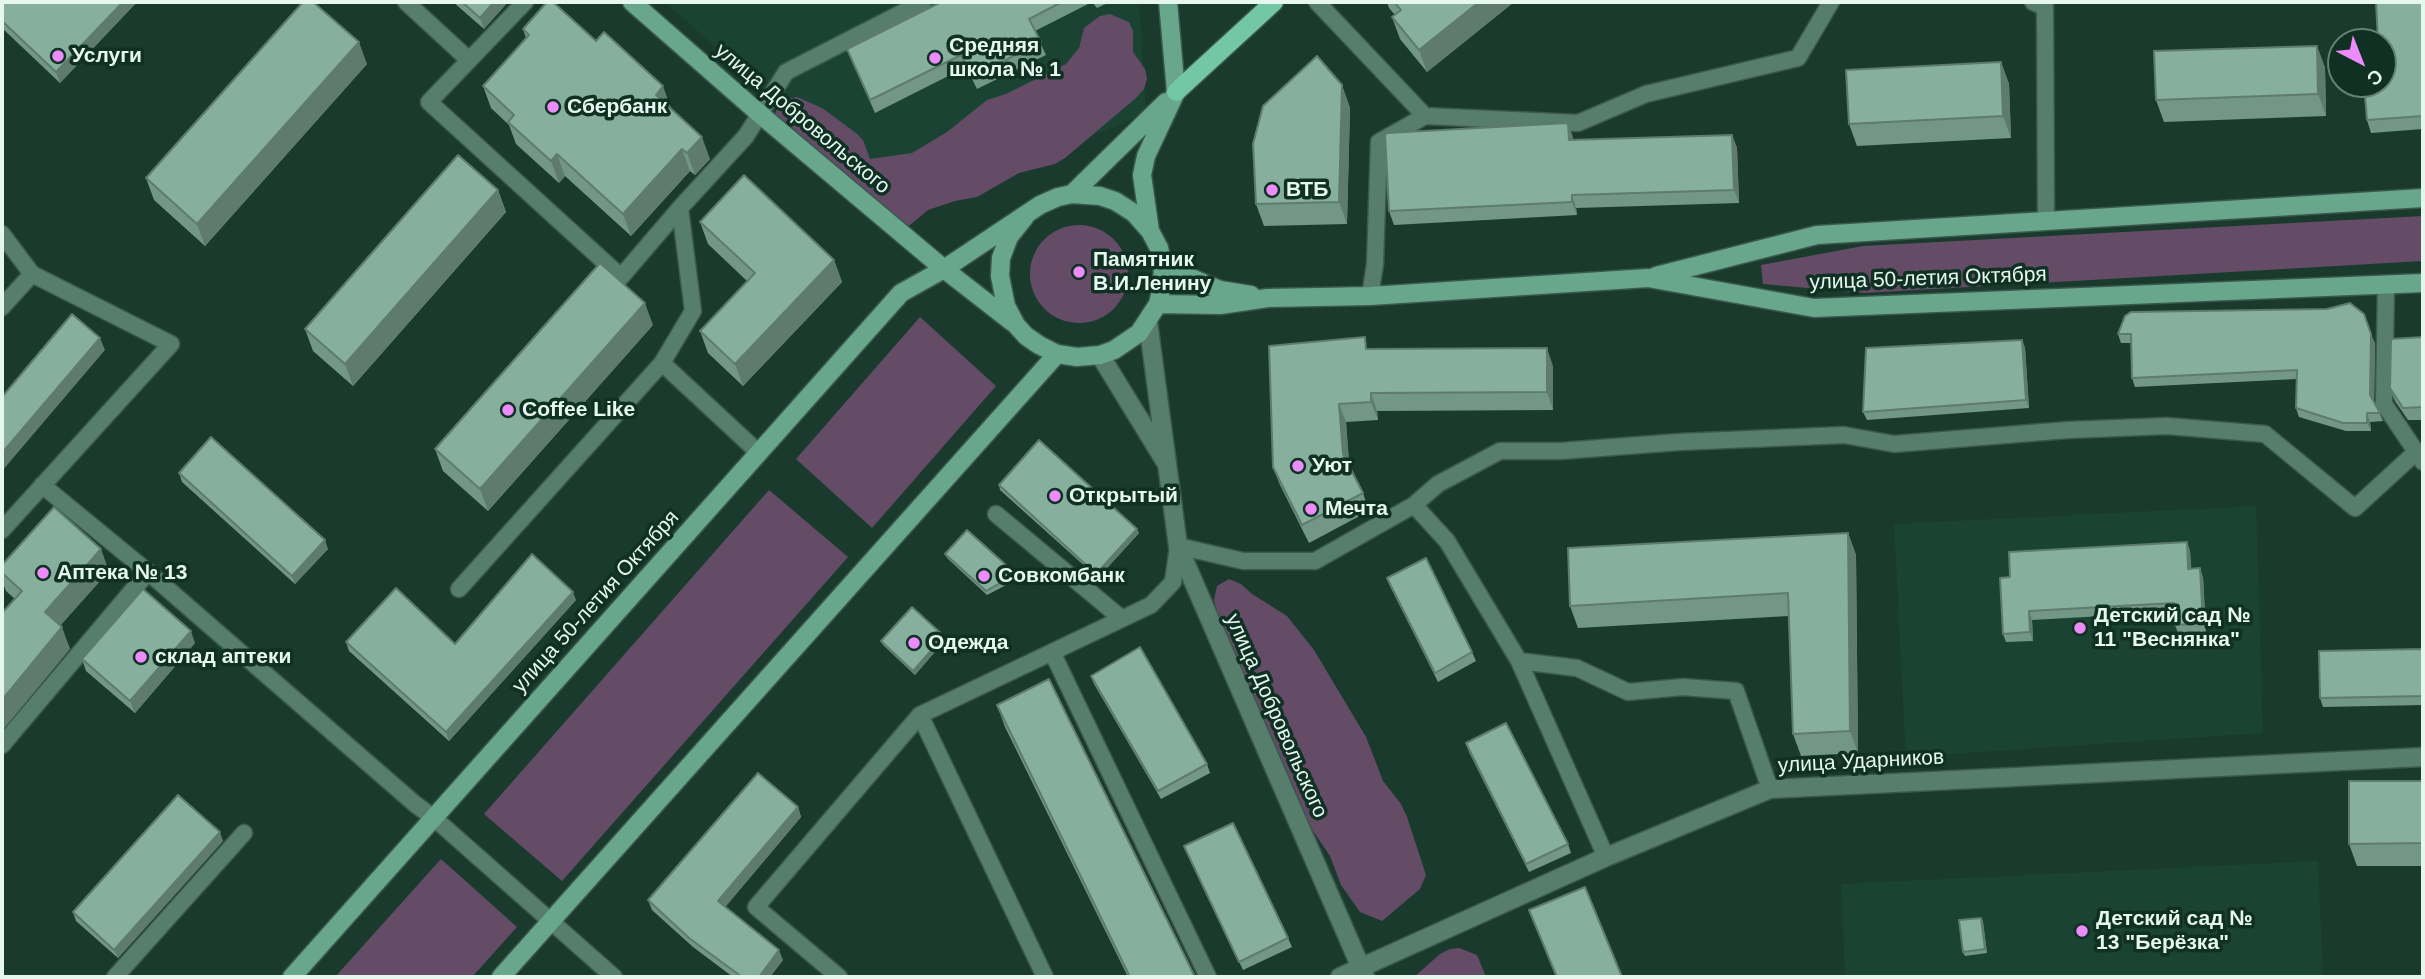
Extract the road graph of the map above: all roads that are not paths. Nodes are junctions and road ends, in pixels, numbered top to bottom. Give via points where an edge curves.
1 (406, 2) edge
2 (525, 2) edge
3 (632, 2) edge
4 (923, 2) edge
5 (1167, 2) edge
6 (1274, 2) edge
7 (1317, 2) edge
8 (1830, 2) edge
9 (2033, 2) edge
10 (469, 60) junction
11 (1176, 92) junction
12 (761, 115) junction
13 (1425, 116) junction
14 (1072, 194) junction
15 (2423, 198) edge
16 (680, 208) junction
17 (1025, 217) junction
18 (2046, 221) junction
19 (1150, 231) junction
20 (2, 234) edge
21 (1163, 266) junction
22 (944, 269) junction
23 (32, 274) junction
24 (1648, 278) junction
25 (2423, 283) edge
26 (2386, 285) junction
27 (1370, 296) junction
28 (1268, 298) junction
29 (1158, 304) junction
30 (2, 307) edge
31 (1148, 322) junction
32 (1016, 325) junction
33 (1057, 354) junction
34 (1100, 355) junction
35 (662, 363) junction
36 (760, 453) junction
37 (2419, 457) edge
38 (1168, 467) junction
39 (42, 485) junction
40 (1414, 505) junction
41 (996, 514) dead end
42 (2, 530) edge
43 (1178, 546) junction
44 (148, 572) junction
45 (459, 589) dead end
46 (1121, 618) junction
47 (1052, 652) junction
48 (1519, 661) junction
49 (920, 715) junction
50 (2, 745) edge
51 (2423, 757) edge
52 (1770, 789) junction
53 (434, 818) junction
54 (244, 833) dead end
55 (1606, 857) junction
56 (552, 920) junction
57 (1363, 972) edge
58 (115, 977) edge
59 (292, 977) edge
60 (501, 977) edge
61 (614, 977) edge
62 (839, 977) edge
63 (1045, 977) edge
64 (1208, 977) edge
65 (1340, 977) edge

1 - 10 lane
2 - 10 lane
3 - 12 main road, улица Добровольского
4 - 12 lane via 786,72
5 - 11 main road
6 - 11 main road
7 - 13 lane
8 - 13 lane via 1798,58 1646,94 1578,123
9 - 18 lane via 2045,7
10 - 16 lane via 429,102 621,277
11 - 14 main road
11 - 19 main road via 1144,165
12 - 16 lane
12 - 22 main road, улица Добровольского
13 - 27 lane via 1379,142
14 - 17 main road via 1040,205
14 - 19 main road via 1115,201
15 - 18 main road
16 - 35 lane via 693,310
17 - 22 main road, улица 50-летия Октября
17 - 32 main road via 1009,237 1000,276 1006,306
18 - 24 main road via 1817,234
19 - 21 main road
20 - 23 lane
21 - 28 main road via 1220,290
21 - 29 main road
22 - 32 main road, улица Добровольского
22 - 36 main road, улица 50-летия Октября via 901,293
23 - 30 lane
23 - 39 lane via 171,344
24 - 26 main road, улица 50-летия Октября via 1814,308
24 - 27 main road, улица 50-летия Октября
25 - 26 main road, улица 50-летия Октября
26 - 37 lane via 2384,404
27 - 28 main road, улица 50-летия Октября
28 - 29 main road via 1220,305
29 - 31 main road
31 - 34 main road via 1129,342
31 - 38 street, улица Добровольского
32 - 33 main road
33 - 34 main road
33 - 56 main road
34 - 38 street
35 - 36 lane
35 - 45 lane
36 - 53 main road, улица 50-летия Октября
37 - 40 lane via 2355,508 2265,434 2167,426 1894,444 1844,435 1679,442 1561,452 1500,451 1438,484
38 - 43 street, улица Добровольского
39 - 42 lane
39 - 44 lane
40 - 43 lane via 1315,561 1243,561
40 - 48 lane via 1447,541
41 - 46 lane
43 - 46 lane via 1173,582 1151,605
43 - 57 street, улица Добровольского
44 - 50 lane
44 - 53 lane
46 - 47 lane
47 - 49 lane
47 - 64 lane
48 - 52 lane via 1577,668 1628,692 1683,687 1736,691
48 - 55 lane
49 - 62 lane via 755,907
49 - 63 lane
51 - 52 street, улица Ударников
52 - 55 street, улица Ударников
53 - 56 lane
53 - 59 main road, улица 50-летия Октября
54 - 58 lane
55 - 57 street, улица Ударников
56 - 60 main road
56 - 61 lane
57 - 65 street, улица Ударников

